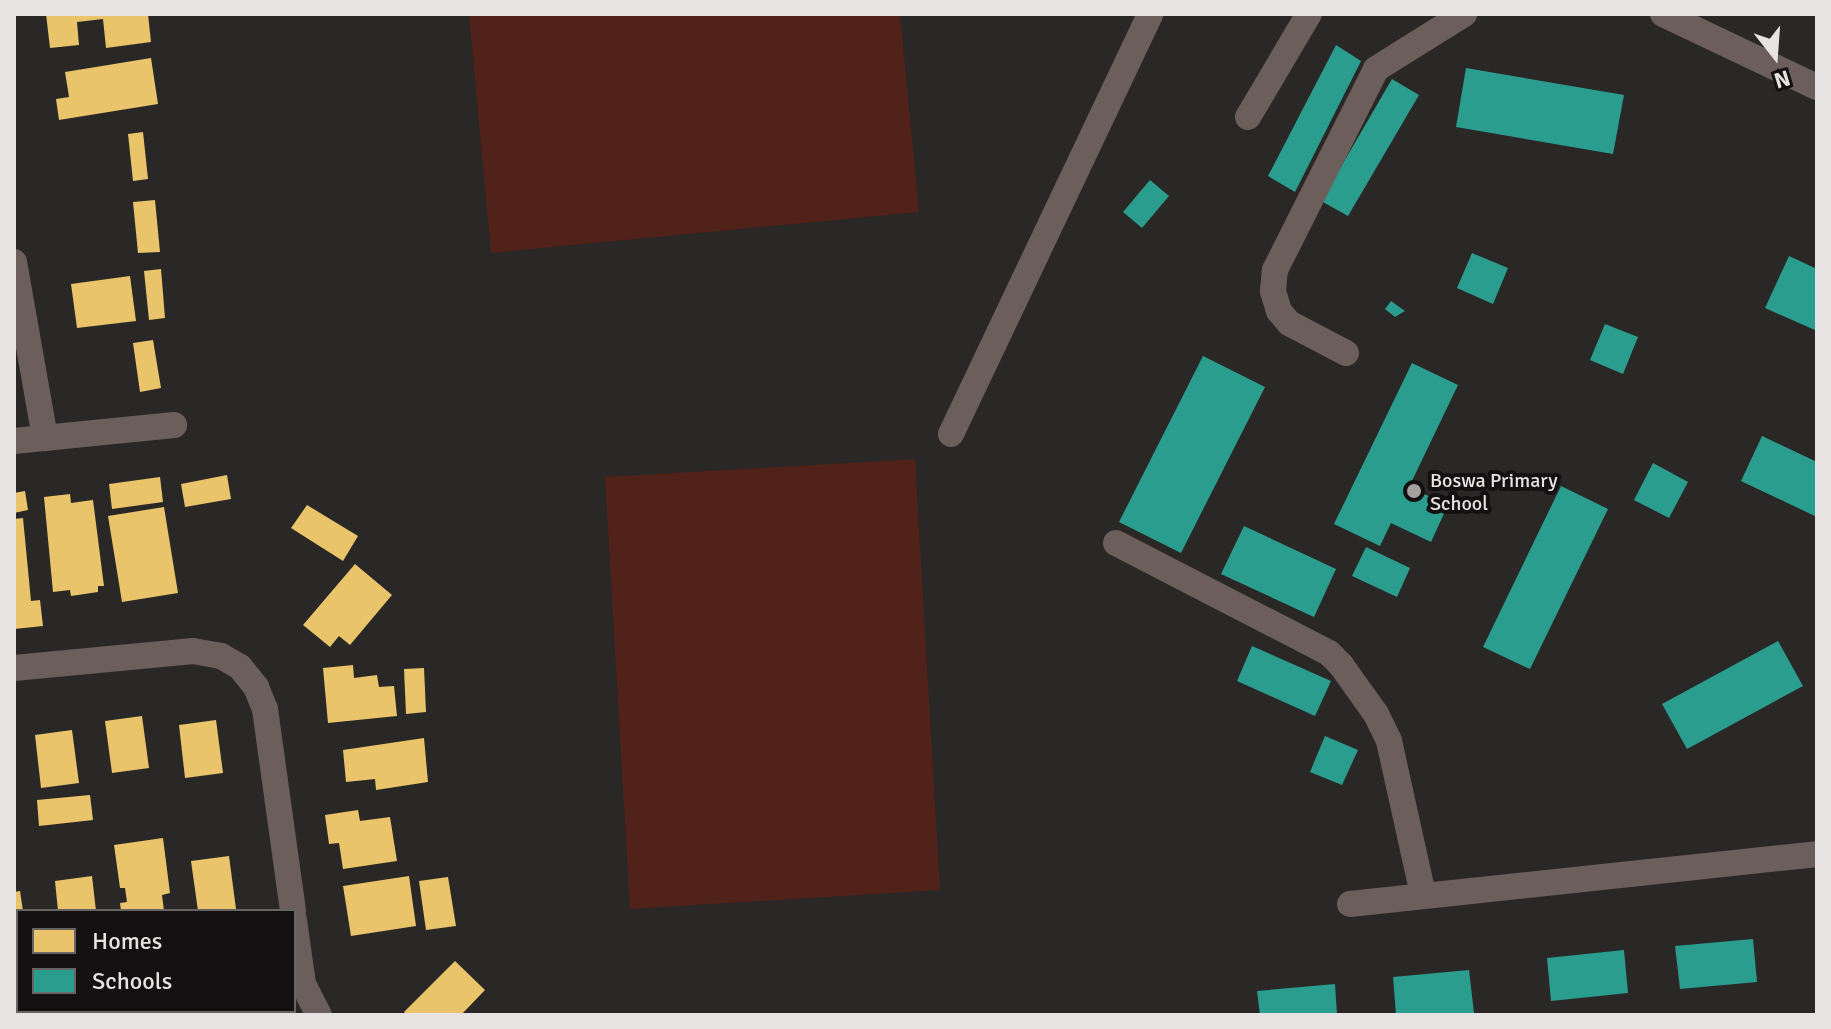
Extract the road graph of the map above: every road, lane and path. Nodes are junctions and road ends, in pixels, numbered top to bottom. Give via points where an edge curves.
1 (1150, 14) edge
2 (1309, 14) edge
3 (1464, 14) edge
4 (1663, 14) edge
5 (1817, 87) edge
6 (1248, 117) dead end
7 (14, 262) edge
8 (1346, 353) dead end
9 (174, 425) dead end
10 (951, 434) dead end
11 (45, 438) junction
12 (14, 441) edge
13 (1116, 543) dead end
14 (14, 668) edge
15 (1817, 854) edge
16 (1423, 894) junction
17 (1350, 904) dead end
18 (293, 909) edge
19 (296, 952) edge
20 (298, 985) edge
21 (319, 1015) edge

1 - 10 street
2 - 6 street
3 - 8 street via 1376,69 1275,270 1273,291 1289,323
4 - 5 street
7 - 11 street
9 - 11 street
11 - 12 street
13 - 16 street via 1329,653 1341,665 1389,741
14 - 18 street via 193,651 221,656 240,667 265,709
15 - 16 street
16 - 17 street
19 - 20 street
20 - 21 street

